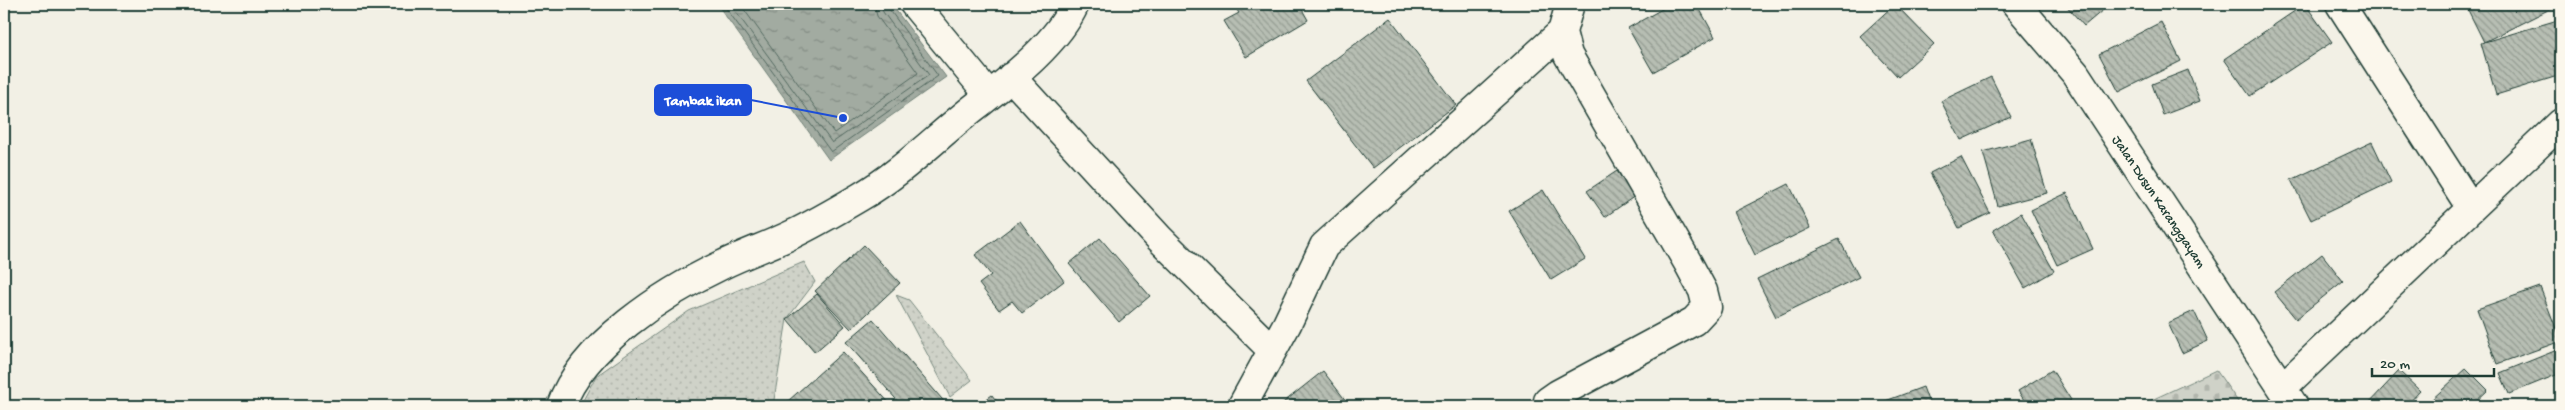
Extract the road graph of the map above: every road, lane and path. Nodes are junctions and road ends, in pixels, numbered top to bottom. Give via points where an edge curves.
1 (914, 4) edge
2 (1075, 4) edge
3 (1570, 4) edge
4 (2016, 4) edge
5 (2340, 4) edge
6 (1562, 32) junction
7 (1011, 77) junction
8 (989, 96) junction
9 (2561, 123) edge
10 (2471, 208) junction
11 (1272, 350) junction
12 (2288, 396) edge
13 (561, 406) edge
14 (1242, 406) edge
15 (1547, 406) edge

1 - 8 street
2 - 7 street via 1051,38
3 - 6 street
4 - 12 street, Jalan Dusun Karanggayam via 2075,73
5 - 10 street
6 - 11 street via 1324,246
6 - 15 street via 1568,55 1688,263 1703,291 1707,307 1694,321 1558,394 1548,401
7 - 8 street
7 - 11 street via 1159,238
8 - 13 street via 886,181 792,234 676,290 626,325 580,369
9 - 10 street
10 - 12 street
11 - 14 street

